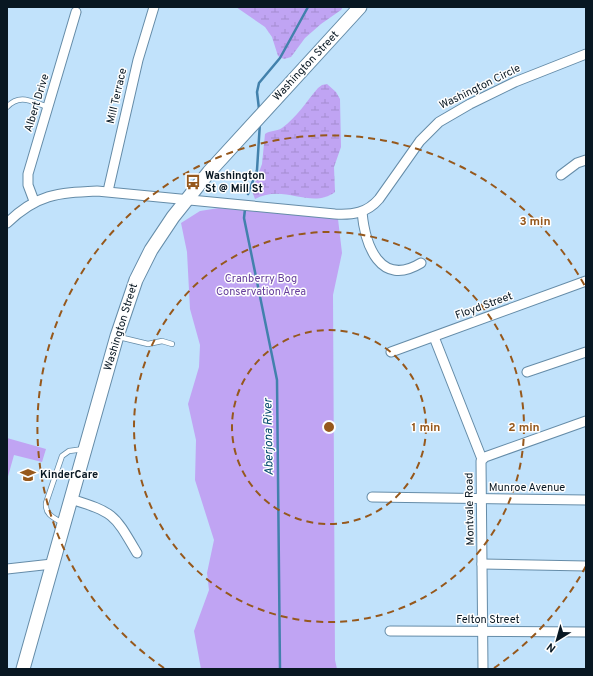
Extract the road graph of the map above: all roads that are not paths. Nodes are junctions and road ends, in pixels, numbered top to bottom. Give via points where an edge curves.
1 (154, 7) edge
2 (360, 7) edge
3 (76, 12) dead end
4 (586, 54) edge
5 (48, 107) junction
6 (7, 108) edge
7 (586, 160) edge
8 (561, 174) dead end
9 (108, 191) junction
10 (186, 200) junction
11 (34, 201) junction
12 (362, 212) junction
13 (7, 223) edge
14 (421, 263) dead end
15 (586, 281) edge
16 (117, 336) junction
17 (434, 337) junction
18 (172, 344) dead end
19 (391, 352) dead end
20 (586, 352) edge
21 (527, 372) dead end
22 (586, 421) edge
23 (85, 449) junction
24 (482, 459) junction
25 (372, 497) dead end
26 (71, 499) junction
27 (482, 500) junction
28 (586, 500) edge
29 (64, 524) junction
30 (137, 553) dead end
31 (52, 564) junction
32 (482, 564) junction
33 (586, 566) edge
34 (7, 569) edge
35 (390, 631) dead end
36 (586, 632) edge
37 (483, 633) junction
38 (23, 669) edge
39 (483, 669) edge

1 - 9 street, Mill Terrace via 138,60
2 - 10 main road, Washington Street
3 - 5 street, Albert Drive
4 - 12 street, Washington Circle via 509,85 439,122 420,141 379,199
5 - 6 lane via 19,99
5 - 11 street, Albert Drive via 28,174 28,185
7 - 8 street
9 - 10 street
9 - 11 street via 64,193
10 - 12 street via 339,214
10 - 16 main road, Washington Street via 160,236 141,269 128,299
11 - 13 street
12 - 14 street via 368,245 382,263 403,270
15 - 17 street, Floyd Street
16 - 18 lane via 148,344 162,341
16 - 23 main road, Washington Street
17 - 19 street, Floyd Street
17 - 24 street
20 - 21 street
22 - 24 street, Montvale Road
23 - 26 main road, Washington Street
23 - 29 lane via 69,451 62,456 46,503 49,515
24 - 27 street, Montvale Road
25 - 27 street, Munroe Avenue
26 - 29 main road, Washington Street
26 - 30 street via 103,509 113,516
27 - 28 street, Munroe Avenue
27 - 32 street, Montvale Road
29 - 31 main road, Washington Street
31 - 34 street
31 - 38 main road, Washington Street
32 - 33 street
32 - 37 street, Montvale Road
35 - 37 street, Felton Street
36 - 37 street, Felton Street
37 - 39 street, Montvale Road

